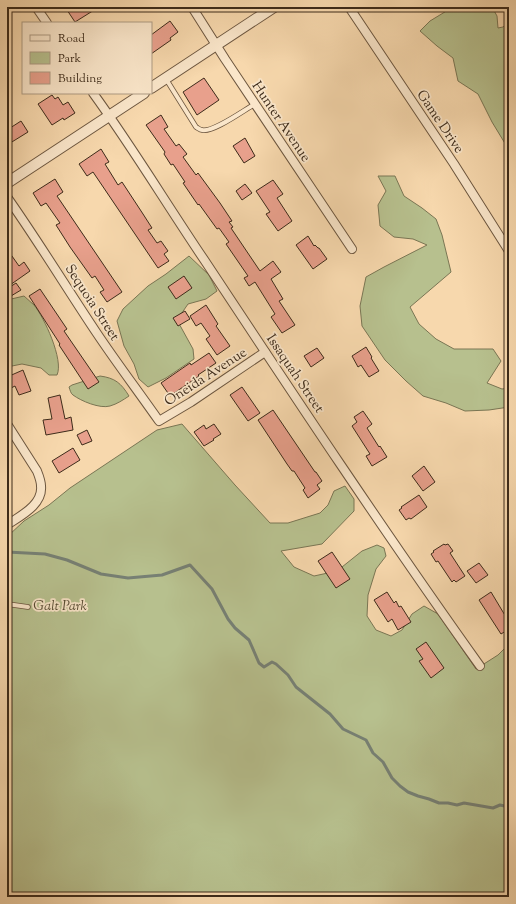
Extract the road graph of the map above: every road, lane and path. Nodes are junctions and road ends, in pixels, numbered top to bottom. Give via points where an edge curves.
1 (36, 7) edge
2 (192, 7) edge
3 (274, 7) edge
4 (349, 7) edge
5 (46, 22) edge
6 (216, 45) junction
7 (165, 79) junction
8 (152, 87) edge
9 (95, 94) edge
10 (142, 94) edge
11 (255, 104) junction
12 (109, 116) junction
13 (7, 183) edge
14 (7, 197) edge
15 (352, 249) dead end
16 (509, 251) edge
17 (265, 352) junction
18 (159, 421) joint
19 (7, 424) edge
20 (7, 525) edge
21 (7, 604) edge
22 (28, 607) dead end
23 (480, 666) dead end

1 - 5 street
2 - 6 street, Hunter Avenue
3 - 6 street
4 - 16 street, Game Drive
6 - 7 street
6 - 11 street, Hunter Avenue
7 - 8 street
7 - 11 lane via 196,127 203,131 226,122
9 - 12 street, Issaquah Street
10 - 12 street
11 - 15 street, Hunter Avenue
12 - 13 street
12 - 17 street, Issaquah Street
14 - 18 street, Sequoia Street via 96,332
17 - 18 street, Oneida Avenue
17 - 23 street, Issaquah Street
19 - 20 street via 37,471 42,487 34,505
21 - 22 lane

